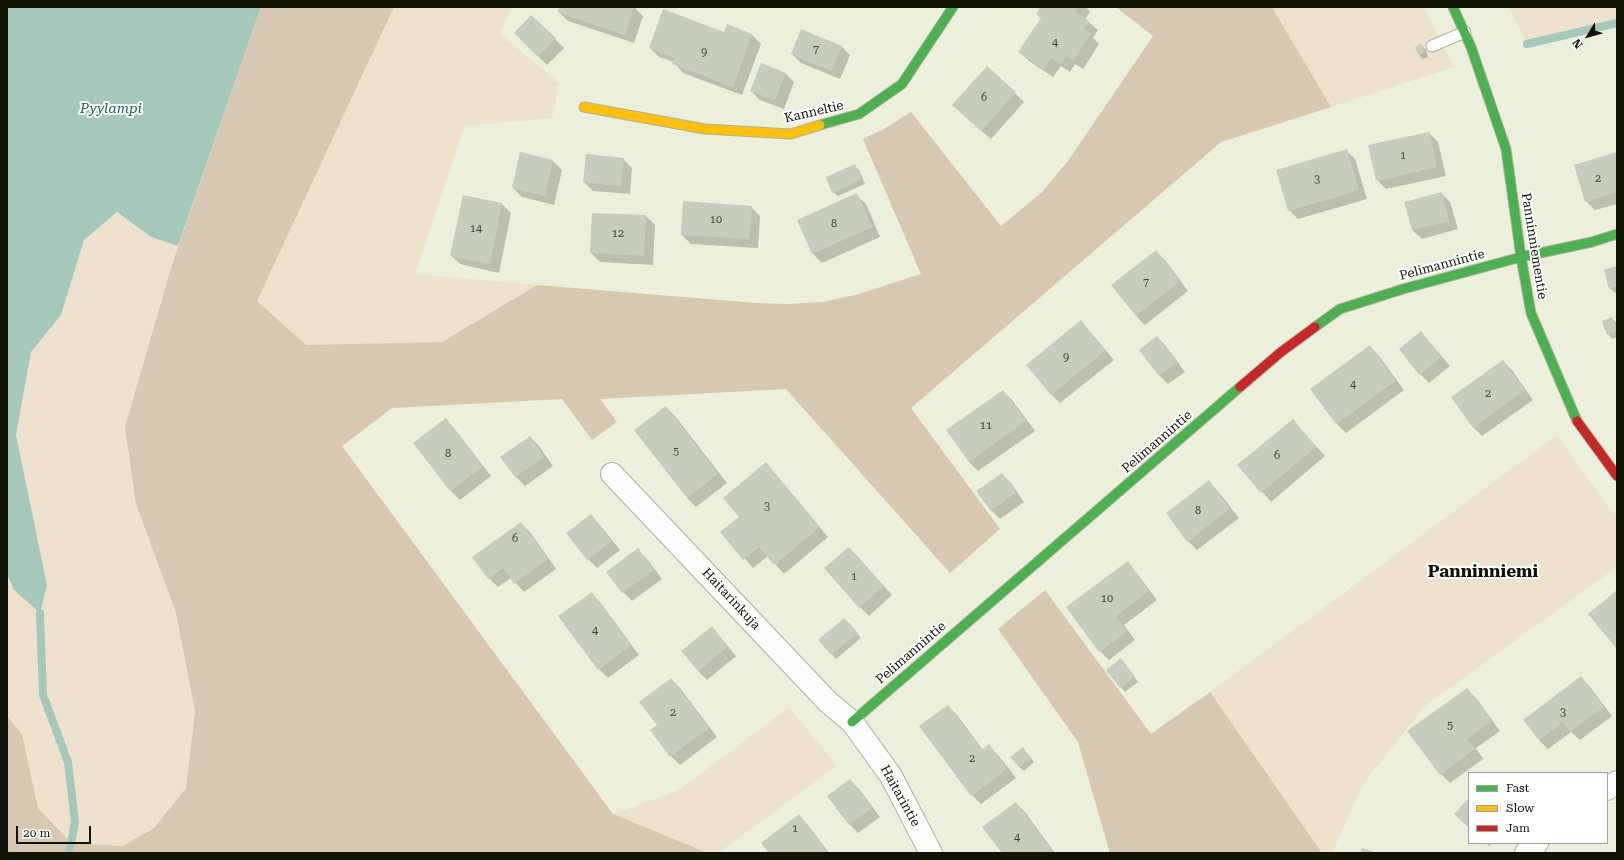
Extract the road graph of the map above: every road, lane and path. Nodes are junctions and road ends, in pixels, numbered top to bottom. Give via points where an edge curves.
1 (953, 7) edge
2 (1453, 7) edge
3 (1465, 32) junction
4 (1432, 46) dead end
5 (584, 107) dead end
6 (1617, 234) edge
7 (1521, 257) junction
8 (612, 474) dead end
9 (1617, 476) edge
10 (852, 722) junction
11 (1617, 782) edge
12 (1608, 788) edge
13 (1536, 844) edge
14 (931, 853) edge
15 (1526, 853) edge

1 - 5 street, Kanneltie via 902,84 859,114 791,134 705,129
2 - 3 street, Panninniementie
3 - 4 lane
3 - 7 street, Panninniementie via 1506,149
6 - 7 street, Pelimannintie
7 - 9 street, Panninniementie via 1531,313 1576,420
7 - 10 street, Pelimannintie via 1340,309 1281,352
8 - 10 street, Haitarinkuja via 828,702
10 - 14 street, Haitarintie via 892,776
11 - 12 street
13 - 15 street

